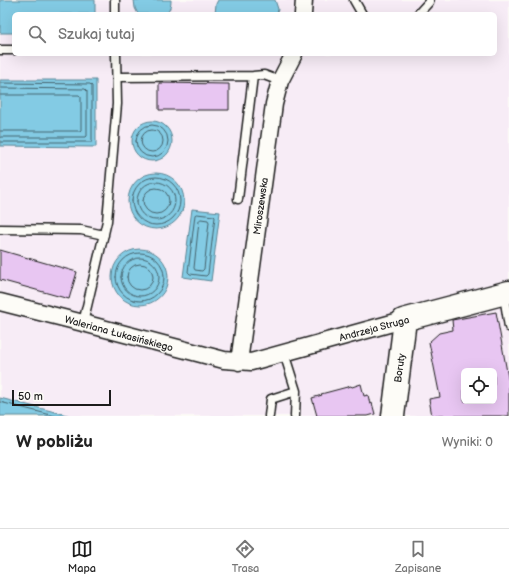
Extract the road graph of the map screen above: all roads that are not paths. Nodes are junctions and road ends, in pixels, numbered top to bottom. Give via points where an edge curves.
1 (115, 0) edge
2 (304, 0) edge
3 (354, 0) edge
4 (429, 0) edge
5 (115, 12) edge
6 (303, 12) edge
7 (361, 12) edge
8 (420, 12) edge
9 (0, 50) edge
10 (12, 50) edge
11 (116, 56) edge
12 (293, 56) edge
13 (253, 76) junction
14 (117, 77) junction
15 (280, 81) junction
16 (238, 199) dead end
17 (0, 229) edge
18 (104, 235) junction
19 (506, 293) edge
20 (0, 302) edge
21 (403, 320) junction
22 (83, 323) junction
23 (509, 327) edge
24 (284, 353) junction
25 (239, 362) junction
26 (296, 391) junction
27 (269, 416) edge
28 (295, 416) edge
29 (393, 416) edge

1 - 5 lane
2 - 6 street
3 - 7 lane
4 - 8 lane
9 - 10 lane
11 - 14 lane
12 - 15 street, Miroszewska
13 - 14 lane
13 - 15 lane via 264,75
13 - 16 lane
14 - 18 lane via 118,104
15 - 25 street, Miroszewska via 274,104
17 - 18 lane via 81,230
18 - 22 lane
19 - 21 street, Andrzeja Struga
19 - 23 lane
20 - 22 street, Waleriana Łukasińskiego
21 - 24 street, Andrzeja Struga
21 - 29 street, Boruty
22 - 25 street, Waleriana Łukasińskiego
24 - 25 street, Andrzeja Struga via 251,362
24 - 26 lane
26 - 27 lane via 270,400
26 - 28 lane

